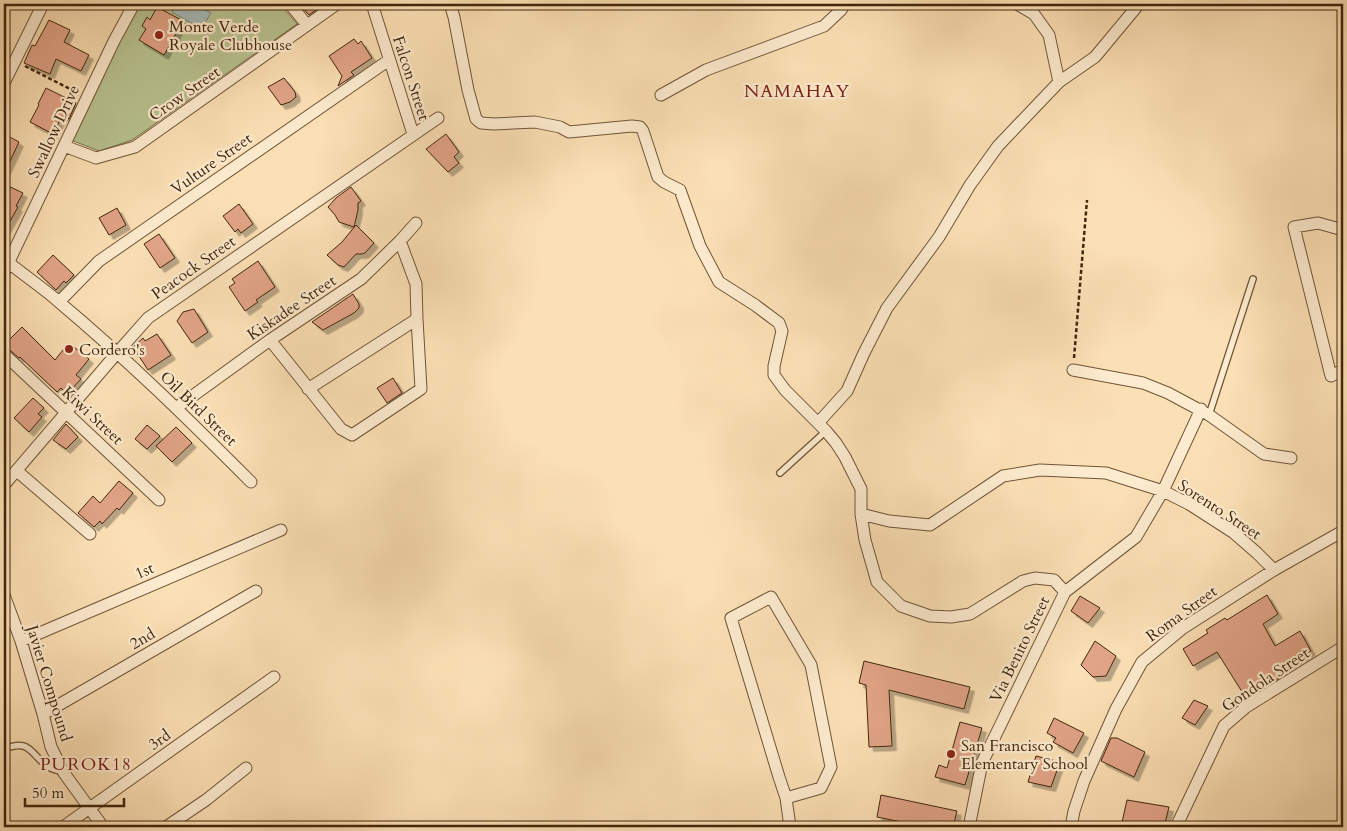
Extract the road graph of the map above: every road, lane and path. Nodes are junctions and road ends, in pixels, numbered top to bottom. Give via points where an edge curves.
1 (43, 4) edge
2 (134, 4) edge
3 (290, 4) edge
4 (337, 4) edge
5 (372, 4) edge
6 (450, 4) edge
7 (845, 4) edge
8 (1017, 4) edge
9 (1139, 4) edge
10 (307, 25) junction
11 (9, 58) edge
12 (389, 60) junction
13 (1059, 82) junction
14 (4, 83) edge
15 (661, 95) dead end
16 (86, 98) junction
17 (438, 118) dead end
18 (413, 134) junction
19 (64, 146) junction
20 (1087, 200) dead end
21 (416, 223) dead end
22 (1343, 230) edge
23 (400, 241) junction
24 (6, 267) edge
25 (1253, 279) dead end
26 (59, 302) junction
27 (417, 319) junction
28 (270, 340) junction
29 (117, 352) junction
30 (4, 354) edge
31 (1073, 370) joint
32 (1343, 370) edge
33 (308, 390) junction
34 (176, 408) junction
35 (66, 412) junction
36 (1205, 412) junction
37 (822, 427) junction
38 (1291, 458) dead end
39 (16, 471) junction
40 (780, 473) dead end
41 (251, 482) dead end
42 (4, 485) edge
43 (1163, 491) junction
44 (159, 500) dead end
45 (861, 514) junction
46 (281, 530) dead end
47 (1343, 531) edge
48 (90, 534) dead end
49 (1274, 570) junction
50 (256, 591) dead end
51 (1065, 592) junction
52 (4, 595) edge
53 (21, 641) junction
54 (1343, 647) edge
55 (274, 677) dead end
56 (43, 714) junction
57 (4, 749) edge
58 (246, 768) dead end
59 (64, 773) junction
60 (786, 798) junction
61 (90, 808) junction
62 (1343, 824) edge
63 (63, 827) edge
64 (103, 827) edge
65 (166, 827) edge
66 (790, 827) edge
67 (969, 827) edge
68 (1071, 827) edge
69 (1176, 827) edge
70 (1339, 827) edge

1 - 11 street
2 - 16 street, Swallow Drive
3 - 10 street
4 - 10 street, Crow Street
5 - 12 street, Falcon Street
6 - 37 street via 476,119 480,123 535,122 569,132 640,127 658,177 680,190 700,246 719,282 779,324 782,331 774,375
7 - 15 street via 824,26 706,70
8 - 13 street via 1034,14 1049,35
9 - 13 street via 1095,57
10 - 19 street, Crow Street via 135,147 96,158
11 - 14 street
11 - 16 path
12 - 18 street, Falcon Street
12 - 26 street, Vulture Street via 99,261
13 - 37 street via 998,146 970,185 939,237 887,308 847,391
16 - 19 street, Swallow Drive
17 - 18 street, Peacock Street
18 - 29 street, Peacock Street via 148,318
19 - 24 street, Swallow Drive
20 - 31 path
21 - 23 street, Kiskadee Street
22 - 32 street via 1318,224 1294,227 1330,376
23 - 27 street via 416,284
23 - 28 street, Kiskadee Street via 361,279
24 - 26 street, Oil Bird Street
25 - 36 lane
26 - 29 street, Oil Bird Street
27 - 33 street
27 - 33 street via 421,389 352,435 341,429
28 - 33 street
28 - 34 street, Kiskadee Street
29 - 34 street, Oil Bird Street
29 - 35 street, Peacock Street
30 - 35 street, Kiwi Street
31 - 36 street via 1143,383
34 - 41 street, Oil Bird Street
35 - 39 street, Peacock Street
35 - 44 street, Kiwi Street
36 - 38 street via 1264,454
36 - 43 street, Via Benito Street
37 - 40 lane
37 - 45 street via 845,457 861,488
39 - 42 street, Peacock Street
39 - 48 street
43 - 45 street, Sorento Street via 1106,473 1040,470 1003,476 930,526
43 - 49 street, Sorento Street via 1234,533
43 - 51 street, Via Benito Street via 1136,537
45 - 51 street via 877,582 901,606 930,616 950,618 970,614 1034,578 1054,580
46 - 53 street, 1st
47 - 49 street, Roma Street
49 - 68 street, Roma Street via 1183,628 1142,662 1116,709 1084,781
50 - 56 street, 2nd
51 - 67 street, Via Benito Street via 982,764
52 - 53 street, Javier Compound
53 - 56 street, Javier Compound
54 - 69 street, Gondola Street via 1246,707 1224,726
55 - 61 street, 3rd
56 - 59 street, Javier Compound via 51,747
57 - 59 lane via 15,745 28,747 49,767
58 - 65 street
59 - 61 street, Javier Compound
60 - 60 street via 731,618 771,597 811,665 831,767 821,788
60 - 66 street
61 - 63 street, 3rd
61 - 64 street, Javier Compound
62 - 70 lane

